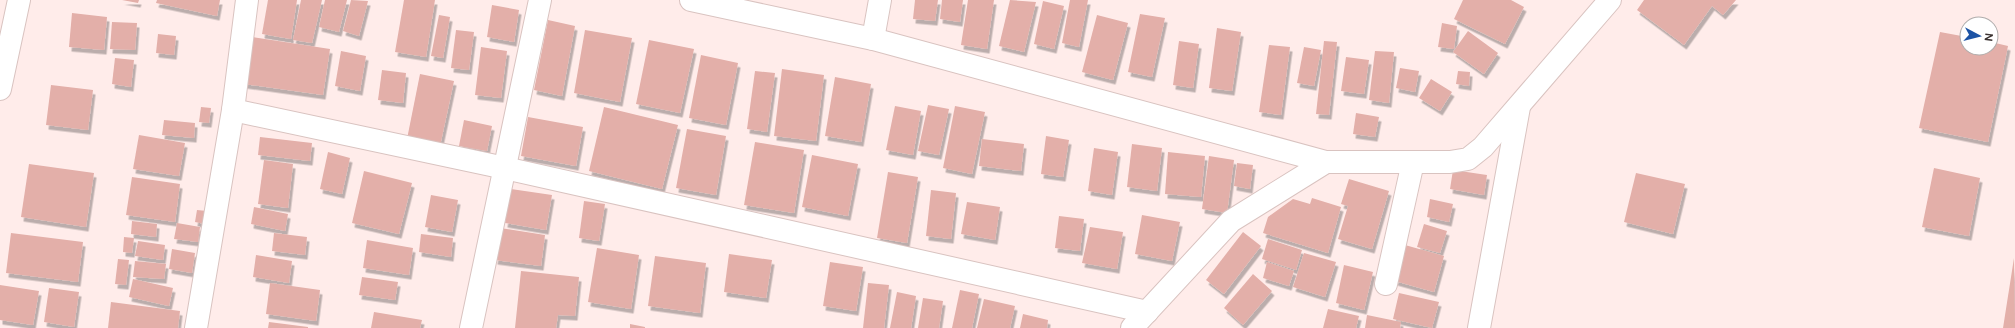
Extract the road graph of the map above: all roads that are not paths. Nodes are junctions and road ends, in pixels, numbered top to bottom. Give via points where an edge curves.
1 (19, 0) edge
2 (247, 0) edge
3 (540, 0) edge
4 (691, 0) edge
5 (880, 0) edge
6 (1610, 0) edge
7 (873, 40) junction
8 (0, 89) edge
9 (1520, 105) junction
10 (233, 110) junction
11 (1326, 162) junction
12 (1413, 162) junction
13 (505, 168) junction
14 (1386, 284) dead end
15 (1147, 312) junction
16 (196, 328) edge
17 (471, 328) edge
18 (1132, 328) edge
19 (1479, 328) edge

1 - 8 street
2 - 10 street
3 - 13 street
4 - 7 street
5 - 7 street
6 - 9 street
7 - 11 street
9 - 12 street via 1483,148 1468,159 1450,162
9 - 19 street
10 - 13 street
10 - 16 street
11 - 12 street
11 - 15 street via 1230,221
12 - 14 street
13 - 15 street
13 - 17 street
15 - 18 street

